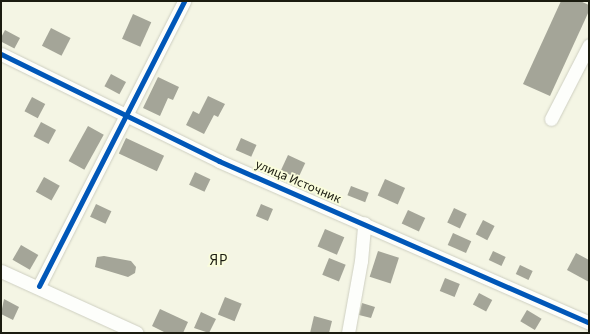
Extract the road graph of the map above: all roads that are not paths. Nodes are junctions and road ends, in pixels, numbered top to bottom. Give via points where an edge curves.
1 (184, 1) edge
2 (589, 45) edge
3 (1, 54) edge
4 (127, 118) junction
5 (551, 120) dead end
6 (364, 223) junction
7 (1, 270) edge
8 (39, 286) junction
9 (589, 324) edge
10 (137, 333) edge
11 (348, 333) edge

1 - 4 street
2 - 5 street
3 - 4 street, улица Источник
4 - 6 street, улица Источник
4 - 8 street
6 - 9 street, улица Источник
6 - 11 street via 361,261
7 - 8 street
8 - 10 street

